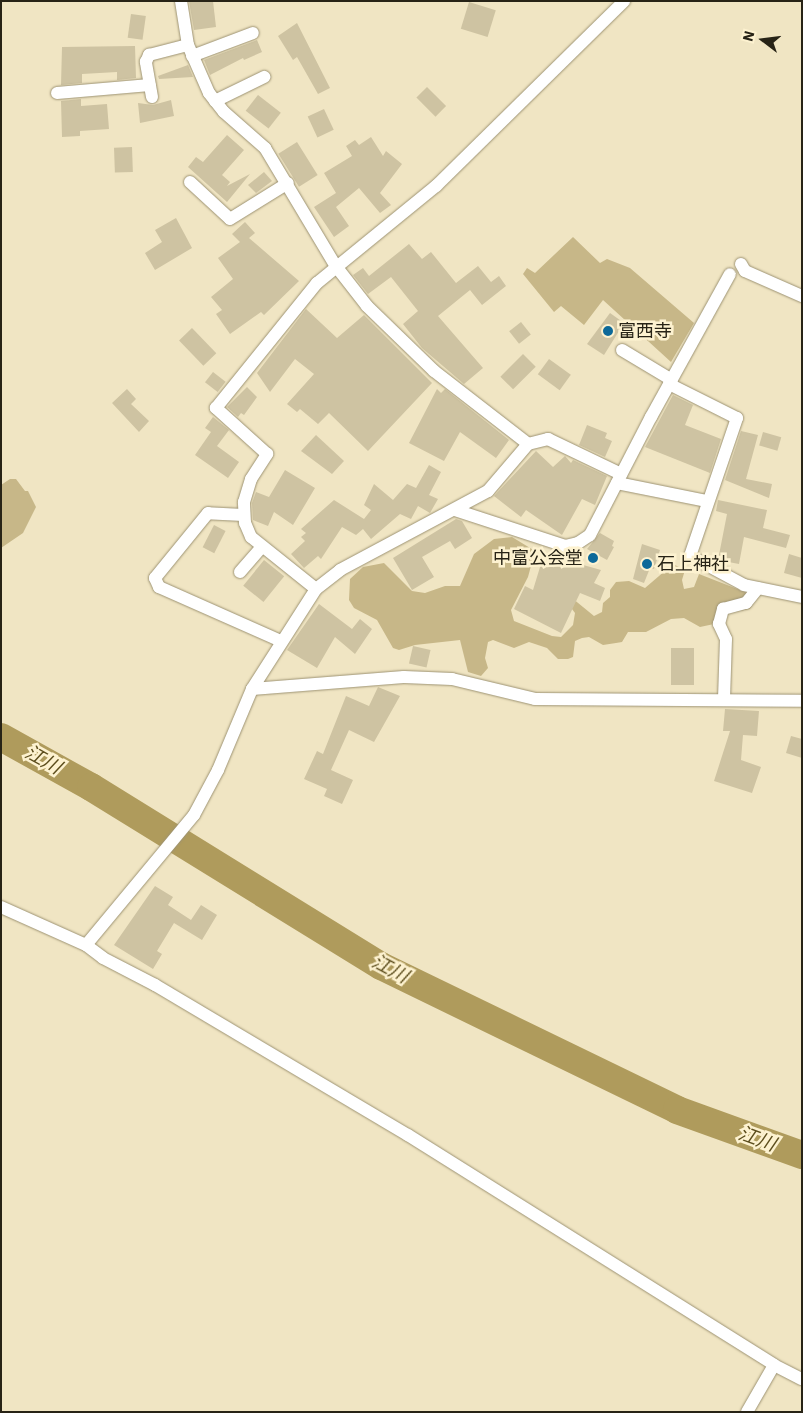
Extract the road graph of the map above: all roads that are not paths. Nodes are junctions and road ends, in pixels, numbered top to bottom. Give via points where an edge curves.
1 (181, 1) edge
2 (624, 1) edge
3 (253, 33) dead end
4 (190, 51) junction
5 (264, 77) dead end
6 (57, 93) dead end
7 (215, 101) junction
8 (190, 182) dead end
9 (288, 183) junction
10 (741, 264) dead end
11 (335, 265) junction
12 (730, 274) dead end
13 (802, 296) edge
14 (622, 350) dead end
15 (670, 382) junction
16 (528, 444) junction
17 (619, 478) junction
18 (707, 501) junction
19 (455, 510) junction
20 (244, 515) junction
21 (261, 548) junction
22 (240, 572) dead end
23 (758, 588) junction
24 (316, 589) junction
25 (802, 597) edge
26 (281, 640) junction
27 (252, 689) junction
28 (724, 699) junction
29 (802, 701) edge
30 (1, 907) edge
31 (86, 945) junction
32 (774, 1365) junction
33 (802, 1379) edge
34 (746, 1412) edge

1 - 4 street
2 - 11 street via 436,186
3 - 4 street
4 - 6 street via 149,55 146,62 151,91
4 - 7 street
5 - 7 street
7 - 9 street via 265,148
8 - 9 street via 230,219
9 - 11 street
10 - 13 street via 745,271
11 - 16 street via 367,306 434,371
11 - 20 street via 216,408 267,454 251,479
12 - 15 street
14 - 15 street
15 - 17 street
15 - 18 street via 737,418
16 - 17 street via 548,439
16 - 19 street via 488,491
17 - 18 street
17 - 19 street via 590,535 566,546
18 - 23 street via 690,556 744,585
19 - 24 street via 340,570
20 - 21 street via 251,538
20 - 26 street via 208,513 155,578 160,587
21 - 22 street
21 - 24 street
23 - 25 street
23 - 28 street via 746,603 723,609 720,624 726,639
24 - 26 street
26 - 27 street
27 - 28 street via 404,677 452,679 535,699
27 - 31 street via 218,770 184,829
28 - 29 street
30 - 31 street
31 - 32 street via 103,958 155,985 408,1135
32 - 33 street
32 - 34 street

